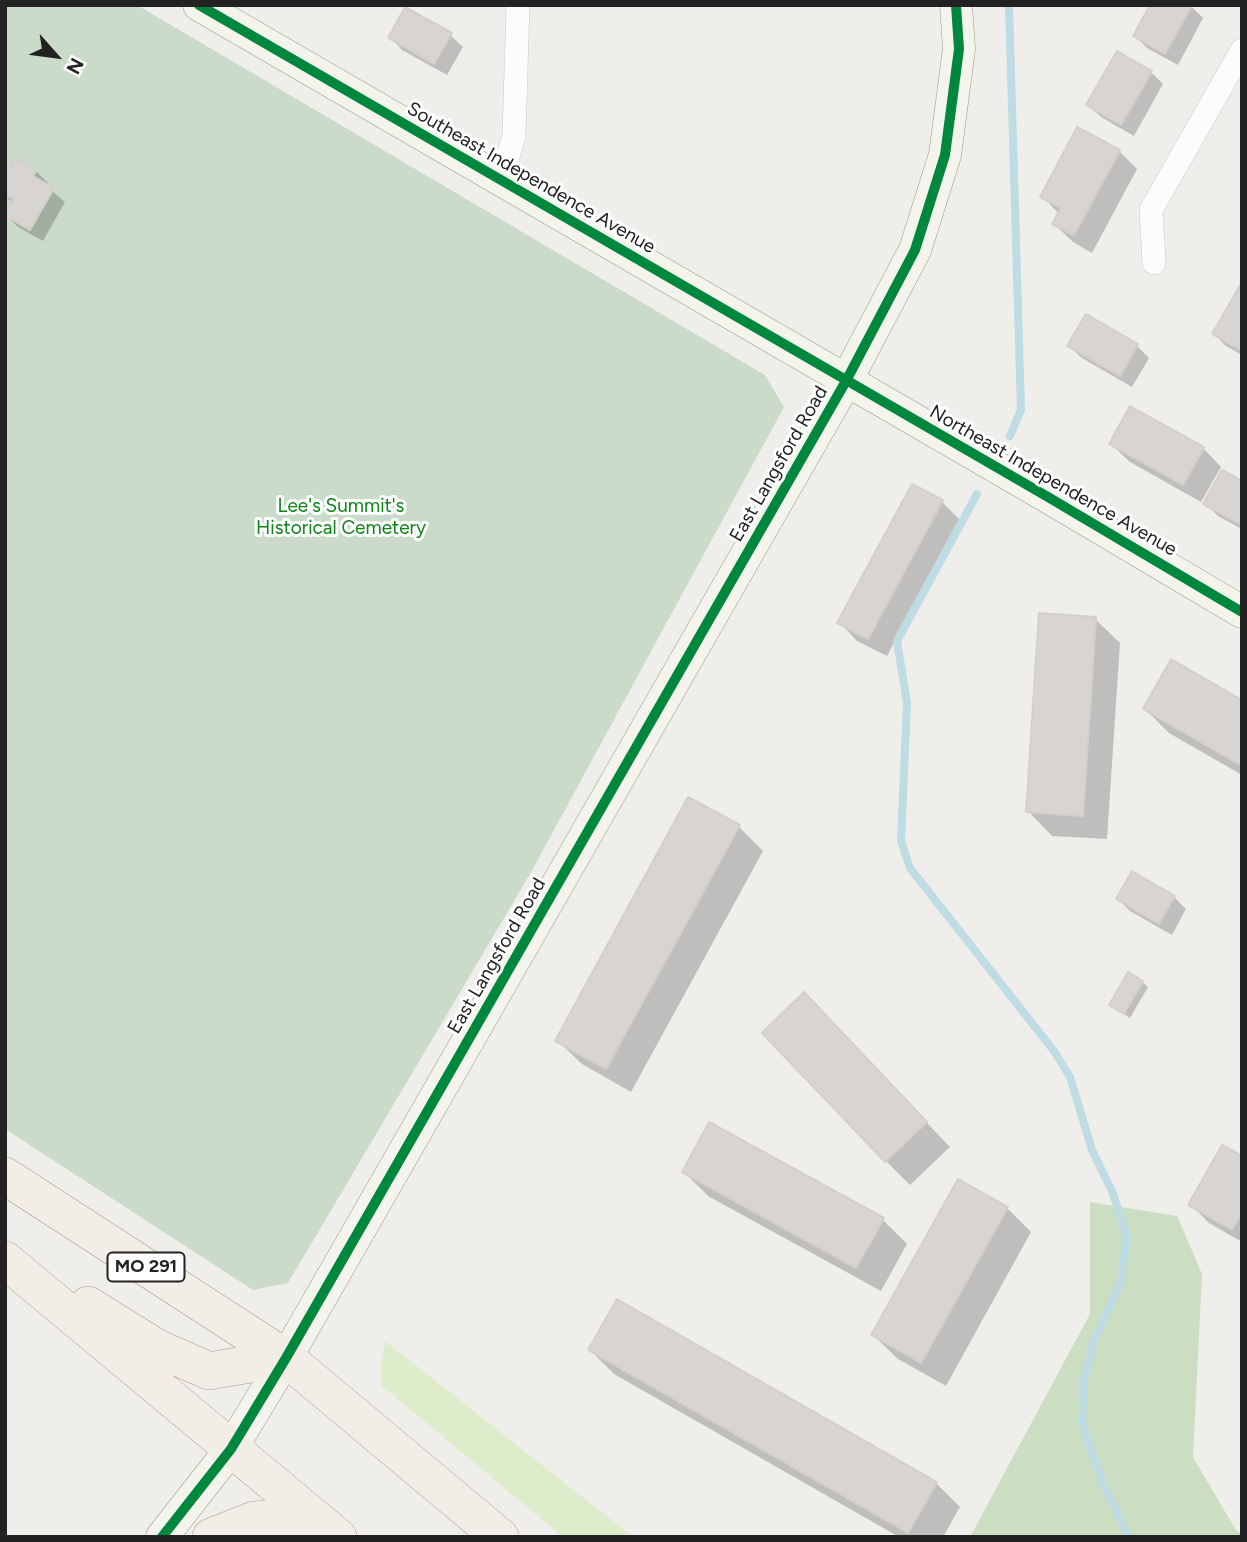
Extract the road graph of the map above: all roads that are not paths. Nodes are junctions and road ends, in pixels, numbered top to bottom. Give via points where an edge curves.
1 (518, 5) edge
2 (956, 5) edge
3 (207, 8) edge
4 (1238, 64) edge
5 (501, 181) junction
6 (1154, 263) dead end
7 (846, 381) junction
8 (1242, 612) edge
9 (5, 1176) edge
10 (5, 1254) edge
11 (5, 1260) edge
12 (286, 1358) junction
13 (231, 1449) junction
14 (331, 1531) edge
15 (162, 1537) edge
16 (211, 1537) edge
17 (500, 1537) edge

1 - 5 street via 514,136
2 - 7 street, East Langsford Road via 959,49 945,155 915,250
3 - 5 street, Southeast Independence Avenue
4 - 6 street via 1151,210
5 - 7 street, Southeast Independence Avenue
7 - 8 street, Northeast Independence Avenue
7 - 12 street, East Langsford Road
9 - 12 main road, MO 291
10 - 12 main road via 157,1348 209,1371
11 - 13 main road
12 - 13 street, East Langsford Road
12 - 17 main road, MO 291
13 - 14 main road
13 - 15 street, East Langsford Road
14 - 16 main road via 285,1518 254,1520

